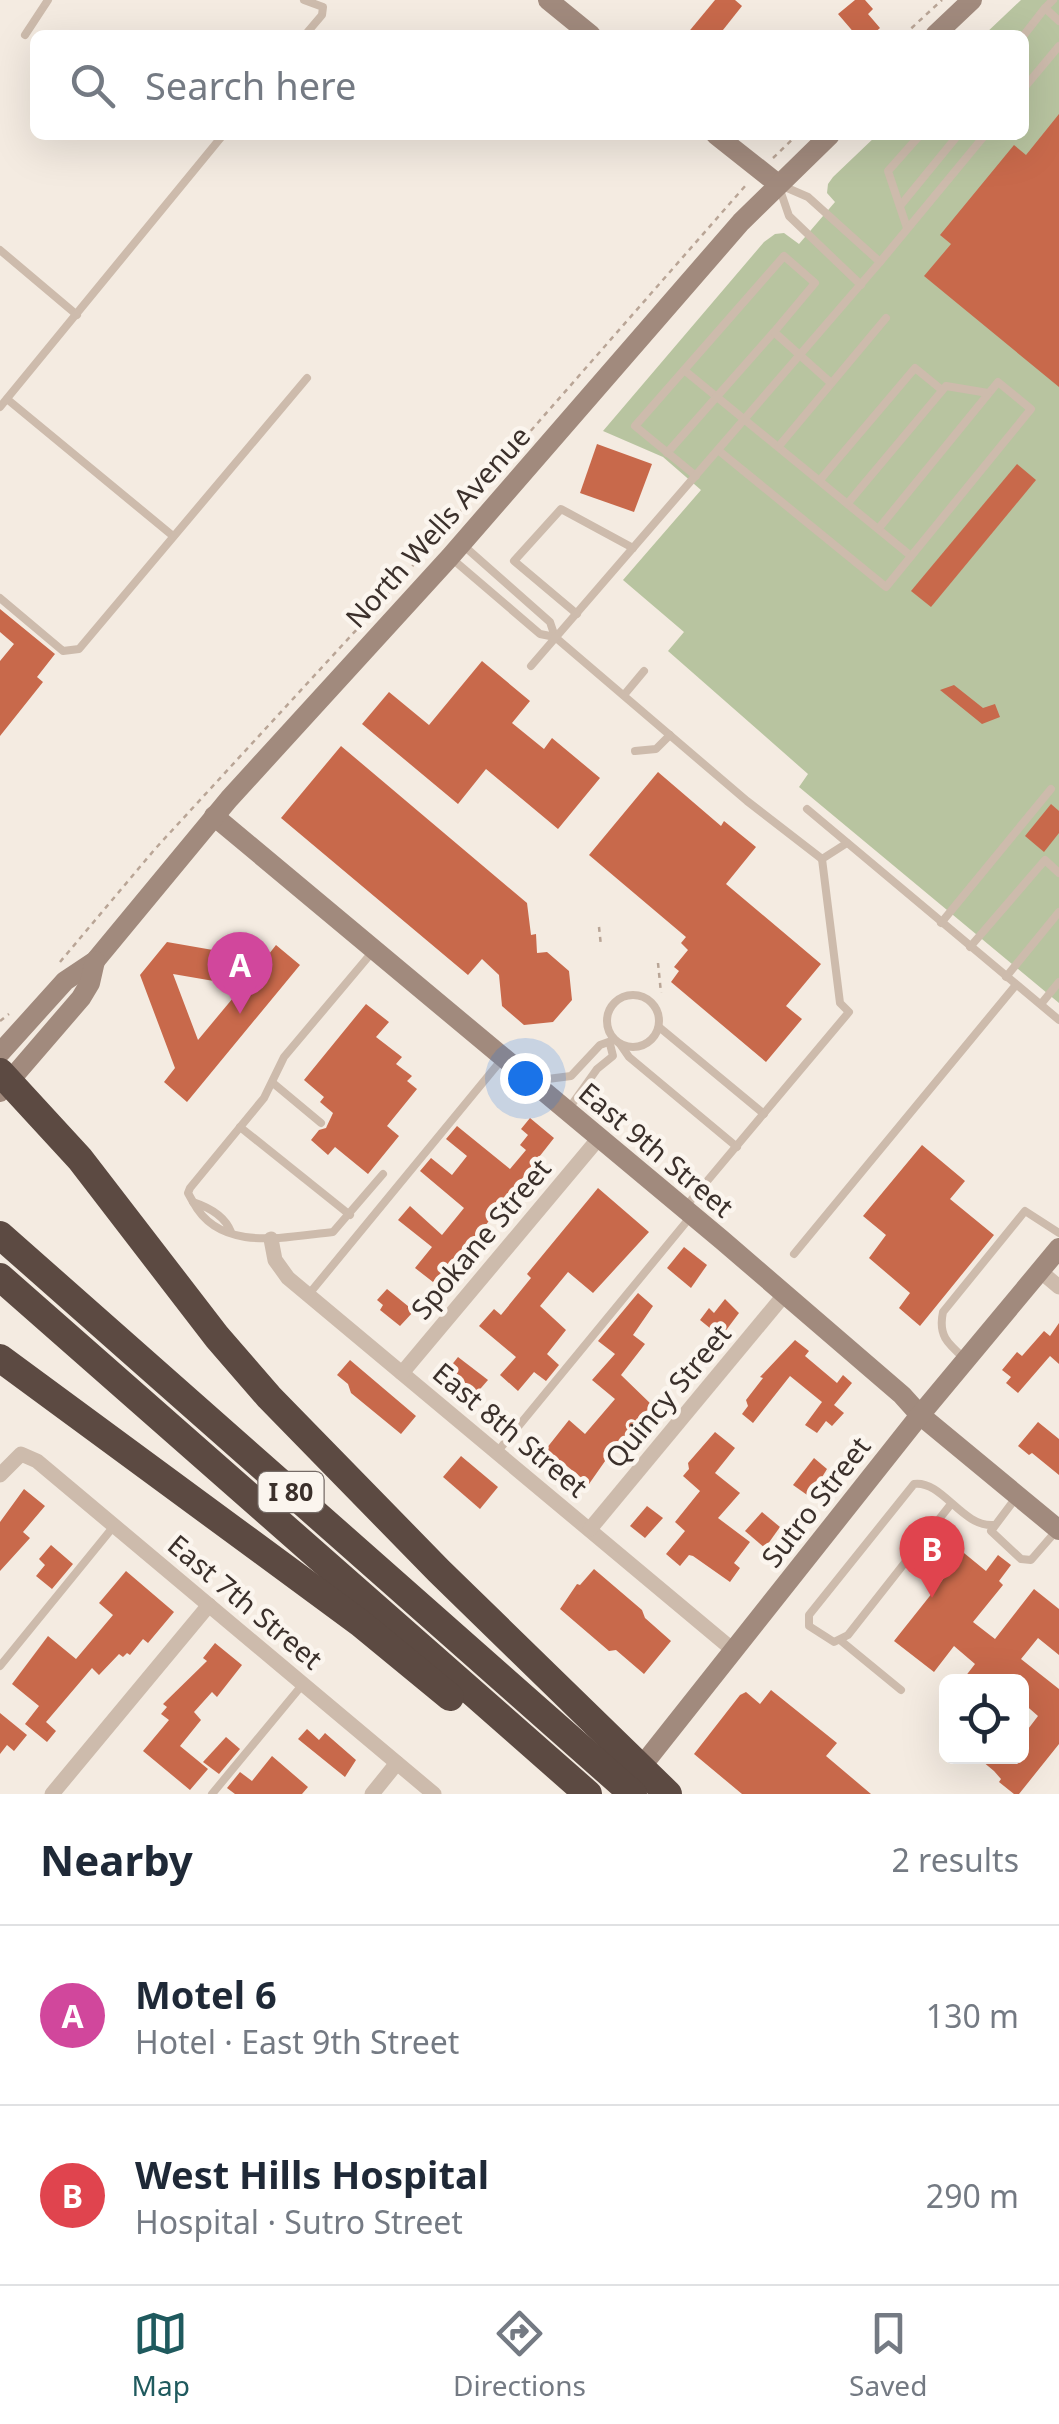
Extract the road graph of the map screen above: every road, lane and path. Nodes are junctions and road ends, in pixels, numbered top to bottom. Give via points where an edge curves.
1 (48, 0) edge
2 (304, 0) edge
3 (548, 0) edge
4 (942, 0) edge
5 (1053, 0) edge
6 (965, 3) edge
7 (1045, 8) junction
8 (1059, 20) edge
9 (309, 30) edge
10 (585, 30) edge
11 (909, 30) edge
12 (941, 30) edge
13 (1028, 30) edge
14 (25, 35) dead end
15 (1059, 46) edge
16 (1029, 82) edge
17 (220, 140) edge
18 (722, 140) edge
19 (792, 140) edge
20 (825, 140) edge
21 (916, 140) edge
22 (954, 140) edge
23 (981, 140) edge
24 (760, 170) junction
25 (778, 184) junction
26 (900, 206) junction
27 (907, 228) junction
28 (0, 250) edge
29 (880, 262) junction
30 (861, 285) junction
31 (77, 315) junction
32 (886, 318) dead end
33 (774, 332) junction
34 (800, 354) junction
35 (684, 370) junction
36 (307, 378) dead end
37 (831, 383) junction
38 (942, 390) junction
39 (988, 393) junction
40 (717, 396) junction
41 (7, 398) junction
42 (0, 407) edge
43 (744, 418) junction
44 (779, 446) junction
45 (718, 450) junction
46 (668, 453) junction
47 (696, 476) junction
48 (820, 480) junction
49 (848, 502) junction
50 (879, 528) junction
51 (173, 536) junction
52 (633, 548) junction
53 (456, 551) junction
54 (911, 556) junction
55 (0, 598) edge
56 (577, 614) junction
57 (555, 637) junction
58 (531, 666) dead end
59 (644, 671) dead end
60 (624, 696) junction
61 (670, 735) junction
62 (635, 751) dead end
63 (1051, 789) dead end
64 (807, 809) dead end
65 (214, 816) junction
66 (847, 842) junction
67 (822, 860) junction
68 (1059, 872) edge
69 (1059, 912) edge
70 (941, 923) junction
71 (599, 927) dead end
72 (601, 946) dead end
73 (970, 947) junction
74 (374, 950) junction
75 (95, 961) junction
76 (658, 963) dead end
77 (56, 968) dead end
78 (1006, 977) junction
79 (1059, 982) edge
80 (1016, 986) junction
81 (661, 993) dead end
82 (1041, 1004) junction
83 (20, 1005) dead end
84 (1059, 1020) edge
85 (0, 1021) edge
86 (658, 1026) junction
87 (614, 1043) junction
88 (0, 1053) edge
89 (503, 1058) junction
90 (531, 1081) junction
91 (3, 1082) edge
92 (272, 1083) junction
93 (567, 1111) junction
94 (764, 1114) junction
95 (320, 1122) dead end
96 (240, 1127) junction
97 (599, 1138) junction
98 (737, 1147) junction
99 (383, 1174) dead end
100 (688, 1212) junction
101 (350, 1215) junction
102 (1059, 1233) edge
103 (0, 1235) edge
104 (271, 1239) junction
105 (1059, 1248) edge
106 (794, 1254) dead end
107 (1040, 1271) junction
108 (0, 1277) edge
109 (1059, 1287) edge
110 (308, 1294) junction
111 (785, 1294) junction
112 (0, 1358) edge
113 (966, 1360) junction
114 (402, 1372) junction
115 (920, 1414) junction
116 (497, 1452) junction
117 (0, 1474) edge
118 (1018, 1496) junction
119 (951, 1504) junction
120 (114, 1525) junction
121 (993, 1525) junction
122 (590, 1530) junction
123 (1058, 1530) edge
124 (209, 1605) junction
125 (840, 1640) junction
126 (733, 1650) junction
127 (0, 1666) edge
128 (303, 1684) junction
129 (901, 1690) dead end
130 (594, 1742) junction
131 (397, 1763) junction
132 (562, 1782) edge
133 (52, 1794) edge
134 (212, 1794) edge
135 (372, 1794) edge
136 (434, 1794) edge
137 (588, 1794) edge
138 (620, 1794) edge
139 (633, 1794) edge
140 (668, 1794) edge

1 - 14 lane
2 - 9 lane via 323,7
3 - 10 street
4 - 11 path
5 - 7 lane
6 - 12 street
7 - 8 lane
7 - 13 lane
15 - 16 lane
17 - 31 lane
18 - 24 street
19 - 24 path
20 - 25 street, North Wells Avenue
21 - 26 lane via 888,171
22 - 26 lane
23 - 27 lane
24 - 25 street
24 - 77 path
25 - 29 lane via 808,197
25 - 30 lane via 790,216
25 - 53 street, North Wells Avenue
26 - 27 lane
27 - 29 lane
28 - 31 lane
29 - 30 lane
30 - 34 lane
31 - 41 lane
32 - 37 lane
33 - 34 lane
33 - 35 lane via 814,283 784,256
33 - 40 lane
34 - 37 lane
34 - 43 lane
35 - 40 lane
35 - 46 lane via 635,426
36 - 51 lane
37 - 44 lane
38 - 39 lane
38 - 48 lane via 916,368
38 - 49 lane
39 - 50 lane
39 - 54 lane via 998,382 1031,410
40 - 43 lane
40 - 46 lane
41 - 42 lane
41 - 51 lane
43 - 44 lane
43 - 45 lane
44 - 48 lane
45 - 47 lane
45 - 54 lane via 886,588
46 - 47 lane
47 - 52 lane
48 - 49 lane
49 - 50 lane
50 - 54 lane
51 - 55 lane via 79,649 63,651
52 - 56 lane
52 - 56 lane via 560,509 514,561
53 - 57 lane via 540,634
53 - 57 lane via 550,622
53 - 65 street, North Wells Avenue
56 - 57 lane
57 - 58 lane
57 - 60 lane
59 - 60 lane
60 - 61 lane
61 - 62 lane via 656,749
61 - 67 lane
63 - 70 lane
64 - 66 lane
65 - 74 street, East 9th Street
65 - 75 street, North Wells Avenue
66 - 67 lane
66 - 70 lane
67 - 94 lane via 840,1003 849,1012
68 - 73 lane via 1045,860
69 - 78 lane
70 - 73 lane
71 - 72 path
73 - 78 lane
74 - 89 street, East 9th Street
74 - 92 lane via 284,1057
75 - 88 street, North Wells Avenue via 65,981
75 - 91 street, North Wells Avenue via 81,998
76 - 81 path
78 - 80 lane
79 - 82 lane
80 - 82 lane
80 - 106 lane
82 - 84 lane
83 - 85 path
86 - 87 lane via 644,1045
86 - 87 lane via 650,1002 625,996 607,1015
86 - 94 lane
87 - 90 lane via 600,1045 571,1076
87 - 93 lane via 614,1056
87 - 98 lane
89 - 90 street, East 9th Street
89 - 110 lane
90 - 93 street, East 9th Street
91 - 130 highway via 117,1205 270,1397
92 - 95 lane
92 - 96 lane
93 - 97 street, East 9th Street
94 - 98 lane
96 - 101 lane
96 - 104 lane via 188,1193 231,1232
97 - 100 street, East 9th Street
97 - 114 street, Spokane Street
98 - 100 lane
99 - 101 lane
100 - 111 street, East 9th Street
100 - 116 lane
101 - 104 lane via 332,1232
102 - 113 lane via 1025,1211 943,1312 944,1340
103 - 130 highway, I 80
104 - 110 street, East 8th Street via 280,1269
105 - 107 street, Sutro Street
107 - 109 street
107 - 113 street, Sutro Street
108 - 132 highway, I 80
110 - 114 street, East 8th Street
111 - 115 street, East 9th Street
111 - 122 street, Quincy Street
112 - 132 highway via 360,1623
113 - 115 street, Sutro Street
114 - 116 street, East 8th Street
115 - 118 street, East 9th Street
115 - 126 street, Sutro Street
116 - 122 street, East 8th Street
117 - 120 street, East 7th Street via 21,1454 37,1461
118 - 121 lane
118 - 123 street, East 9th Street
119 - 121 lane via 975,1522
119 - 125 lane
119 - 125 lane via 914,1484 809,1614 808,1626 825,1639
120 - 124 street, East 7th Street
120 - 127 lane
121 - 123 lane via 994,1536 1027,1562
122 - 126 street, East 8th Street
124 - 128 street, East 7th Street
124 - 133 street
125 - 129 lane
126 - 138 street, Sutro Street
128 - 131 street, East 7th Street
128 - 134 lane
130 - 139 highway, I 80
130 - 140 highway
131 - 135 street
131 - 136 street, East 7th Street
132 - 137 highway, I 80

